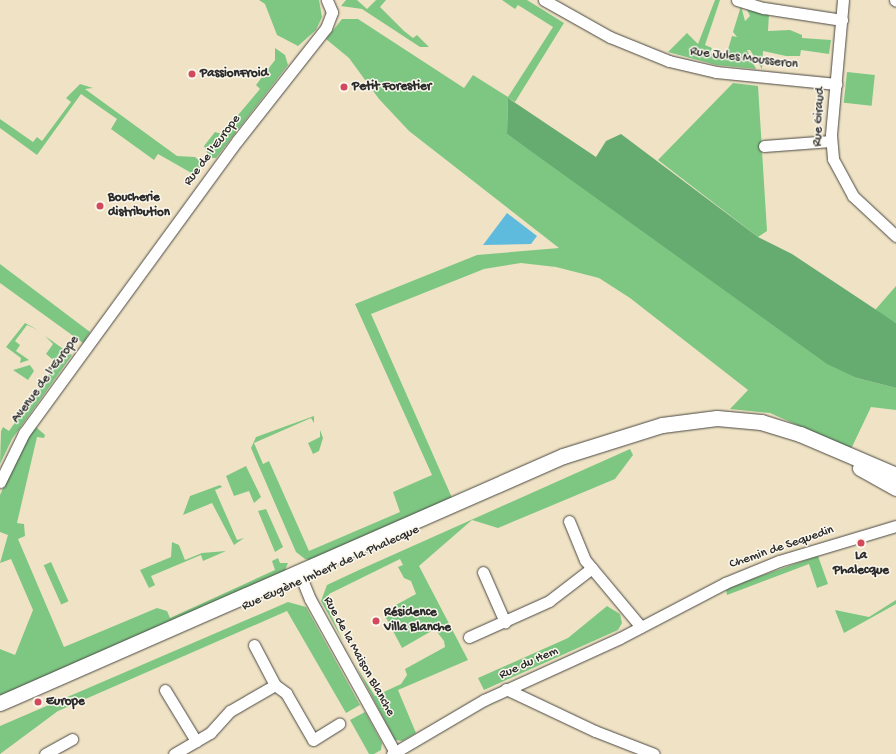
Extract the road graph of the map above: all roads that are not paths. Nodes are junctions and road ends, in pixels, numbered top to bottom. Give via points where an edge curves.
1 (327, 0) edge
2 (544, 0) edge
3 (737, 0) edge
4 (843, 0) edge
5 (842, 20) junction
6 (836, 84) junction
7 (831, 141) junction
8 (764, 146) dead end
9 (896, 236) edge
10 (108, 318) joint
11 (800, 434) junction
12 (896, 474) edge
13 (0, 482) edge
14 (896, 488) edge
15 (569, 521) dead end
16 (896, 526) edge
17 (592, 568) junction
18 (483, 572) dead end
19 (301, 577) junction
20 (680, 606) joint
21 (505, 622) junction
22 (641, 627) junction
23 (469, 637) dead end
24 (254, 645) dead end
25 (275, 685) junction
26 (506, 689) junction
27 (165, 690) dead end
28 (0, 703) edge
29 (0, 713) edge
30 (339, 724) dead end
31 (72, 739) dead end
32 (196, 741) junction
33 (57, 751) edge
34 (45, 754) edge
35 (174, 754) edge
36 (394, 754) edge
37 (654, 754) edge

1 - 10 street, Rue de l'Europe via 332,12 326,28 237,141
2 - 6 street, Rue Jules Mousseron via 610,37 669,61 716,72
3 - 5 street via 764,8
4 - 5 street, Rue Giraud
5 - 6 street, Rue Giraud
6 - 7 street, Rue Giraud
7 - 8 street
7 - 9 street, Rue Giraud via 836,166 847,188 870,215
10 - 13 street, Avenue de l'Europe via 20,439
11 - 12 street, Rue Eugène Imbert de la Phalecque
11 - 14 street, Rue Eugène Imbert de la Phalecque
11 - 19 street, Rue Eugène Imbert de la Phalecque via 761,422 731,419 662,425 563,456
15 - 17 street via 582,554
16 - 20 street, Chemin de Sequedin via 766,566
17 - 21 street via 554,598
17 - 22 street
18 - 21 street
19 - 28 street, Rue Eugène Imbert de la Phalecque
19 - 29 street, Rue Eugène Imbert de la Phalecque
19 - 36 street, Rue de la Maison Blanche
20 - 22 street, Rue du Hem
21 - 23 street
22 - 26 street, Rue du Hem
24 - 25 street
25 - 30 street via 286,693 313,740
25 - 32 street via 230,711 214,729
26 - 36 street, Rue du Hem
26 - 37 street via 595,731
27 - 32 street
31 - 33 street
32 - 35 street
33 - 34 street

